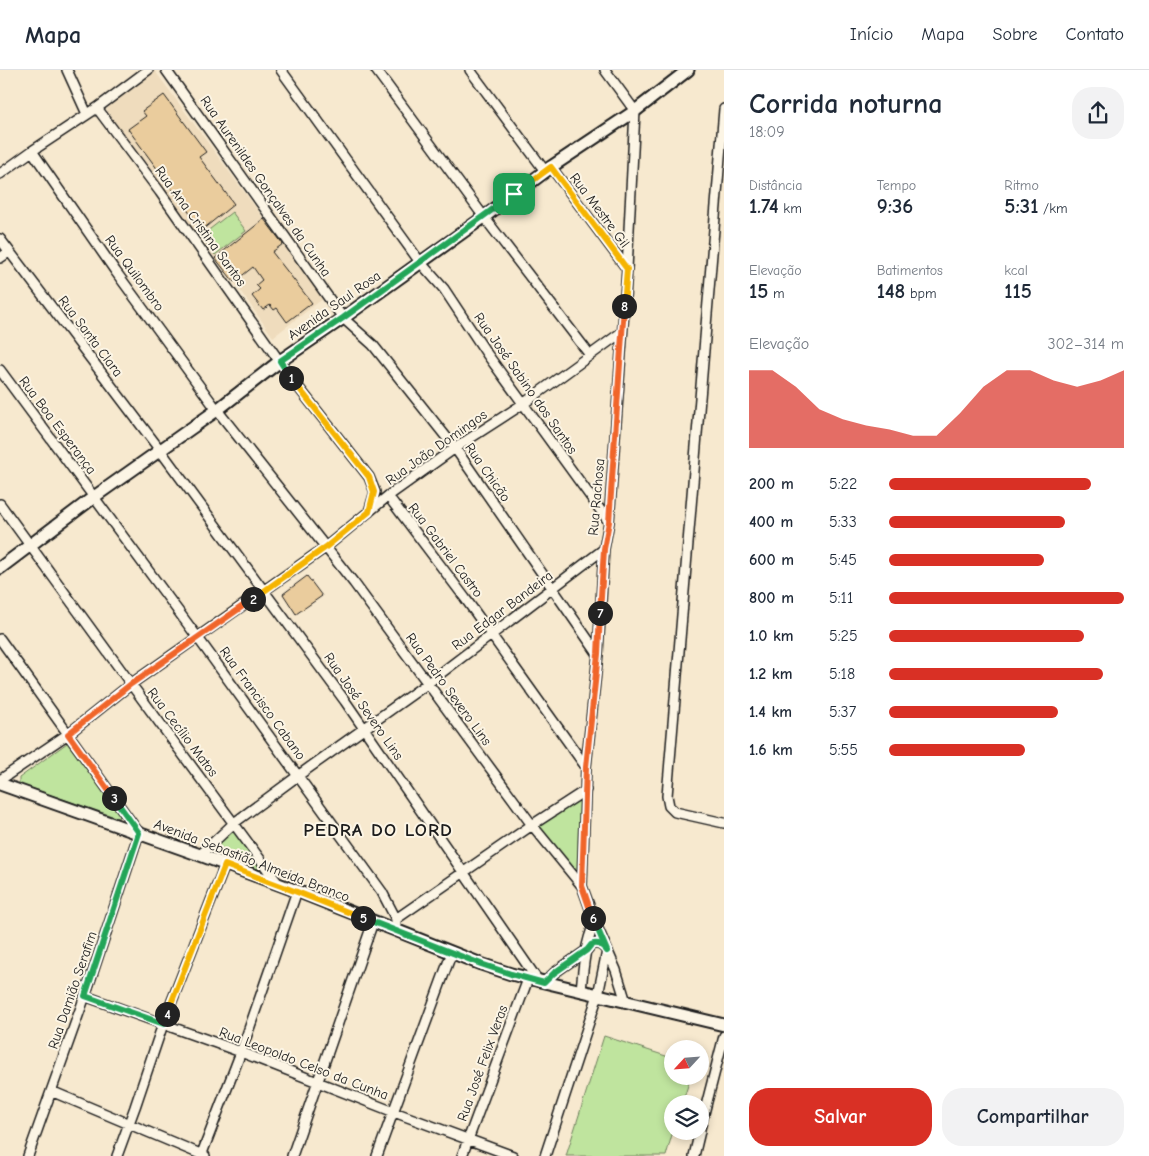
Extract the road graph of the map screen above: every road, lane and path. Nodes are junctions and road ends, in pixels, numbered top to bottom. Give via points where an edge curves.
1 (67, 70) edge
2 (148, 70) edge
3 (166, 70) edge
4 (281, 70) edge
5 (376, 70) edge
6 (470, 70) edge
7 (605, 70) edge
8 (688, 70) edge
9 (97, 108) junction
10 (724, 109) edge
11 (635, 111) junction
12 (87, 114) junction
13 (32, 150) junction
14 (548, 169) junction
15 (0, 174) edge
16 (484, 216) junction
17 (0, 239) edge
18 (9, 252) junction
19 (0, 258) edge
20 (420, 262) junction
21 (627, 269) junction
22 (343, 318) junction
23 (622, 332) junction
24 (590, 355) junction
25 (280, 361) junction
26 (0, 370) edge
27 (523, 404) junction
28 (217, 410) junction
29 (455, 448) junction
30 (160, 450) junction
31 (388, 496) junction
32 (94, 497) junction
33 (0, 504) edge
34 (369, 512) junction
35 (609, 522) junction
36 (30, 546) junction
37 (326, 547) junction
38 (604, 549) junction
39 (0, 568) edge
40 (552, 589) junction
41 (264, 592) junction
42 (491, 635) junction
43 (198, 638) junction
44 (0, 639) edge
45 (598, 654) junction
46 (428, 683) junction
47 (131, 684) junction
48 (364, 728) junction
49 (68, 734) junction
50 (586, 767) junction
51 (298, 775) junction
52 (1, 782) edge
53 (586, 790) junction
54 (234, 823) junction
55 (724, 823) edge
56 (532, 825) junction
57 (139, 833) junction
58 (200, 855) junction
59 (225, 865) junction
60 (464, 872) junction
61 (279, 885) junction
62 (582, 886) junction
63 (297, 892) junction
64 (373, 922) junction
65 (595, 922) junction
66 (396, 925) junction
67 (587, 950) junction
68 (607, 951) junction
69 (452, 952) junction
70 (537, 981) junction
71 (580, 990) junction
72 (598, 995) junction
73 (85, 996) junction
74 (626, 1002) junction
75 (164, 1024) junction
76 (724, 1025) edge
77 (724, 1036) edge
78 (240, 1052) junction
79 (317, 1082) junction
80 (51, 1091) junction
81 (709, 1095) edge
82 (394, 1112) junction
83 (129, 1124) junction
84 (468, 1139) junction
85 (698, 1140) edge
86 (28, 1156) edge
87 (117, 1156) edge
88 (203, 1156) edge
89 (292, 1156) edge
90 (377, 1156) edge
91 (462, 1156) edge
92 (512, 1156) edge
93 (545, 1156) edge
94 (694, 1156) edge

1 - 12 street
2 - 9 street
3 - 22 street, Rua Aurenildes Gonçalves da Cunha
4 - 20 street, Rua José Sabino dos Santos
5 - 16 street
6 - 14 street, Rua Mestre Gil
7 - 11 street
8 - 11 street, Avenida Saul Rosa
9 - 12 street
9 - 25 street, Rua Ana Cristina Santos
10 - 55 street via 667,796 669,806 676,813
11 - 14 street, Avenida Saul Rosa
11 - 21 street, Rua Rachosa
12 - 13 street
13 - 15 street
13 - 28 street, Rua Quilombro
14 - 16 street, Avenida Saul Rosa
14 - 21 street, Rua Mestre Gil
16 - 20 street, Avenida Saul Rosa
16 - 24 street
17 - 18 street, Rua Santa Clara
18 - 19 street
18 - 30 street, Rua Santa Clara
20 - 22 street, Avenida Saul Rosa
20 - 27 street, Rua José Sabino dos Santos via 444,289
21 - 23 street, Rua Rachosa
22 - 25 street, Avenida Saul Rosa
22 - 29 street, Rua Chicão via 373,345
23 - 24 street, Rua João Domingos
23 - 35 street, Rua Rachosa
24 - 27 street, Rua João Domingos
25 - 28 street, Avenida Saul Rosa
25 - 34 street via 369,477 374,492
26 - 32 street, Rua Boa Esperança
27 - 29 street, Rua João Domingos
27 - 35 street, Rua José Sabino dos Santos
28 - 30 street, Avenida Saul Rosa
28 - 37 street, Rua Pedro Severo Lins
29 - 31 street, Rua João Domingos
29 - 40 street, Rua Chicão
30 - 32 street, Avenida Saul Rosa
30 - 41 street, Rua José Severo Lins
31 - 34 street, Rua João Domingos
31 - 42 street, Rua Gabriel Castro
32 - 36 street, Avenida Saul Rosa
32 - 43 street, Rua Francisco Cabano
33 - 36 street, Rua Cecílio Matos
34 - 37 street, Rua João Domingos
35 - 38 street, Rua Rachosa
36 - 39 street, Avenida Saul Rosa
36 - 47 street, Rua Cecílio Matos
37 - 41 street, Rua João Domingos
37 - 46 street, Rua Pedro Severo Lins
38 - 40 street, Rua Edgar Bandeira
38 - 45 street, Rua Rachosa
40 - 42 street, Rua Edgar Bandeira
40 - 45 street, Rua Chicão
41 - 43 street, Rua João Domingos
41 - 48 street, Rua José Severo Lins
42 - 46 street, Rua Edgar Bandeira
42 - 50 street, Rua Gabriel Castro
43 - 47 street, Rua João Domingos
43 - 51 street, Rua Francisco Cabano
44 - 49 street
45 - 50 street, Rua Rachosa
46 - 48 street, Rua Edgar Bandeira
46 - 56 street, Rua Pedro Severo Lins
47 - 49 street, Rua João Domingos
47 - 54 street, Rua Cecílio Matos
48 - 51 street, Rua Edgar Bandeira
48 - 60 street, Rua José Severo Lins
49 - 52 street, Rua João Domingos
49 - 57 street
50 - 53 street, Rua Rachosa
51 - 54 street, Rua Edgar Bandeira
51 - 66 street, Rua Francisco Cabano via 382,892
52 - 57 street, Avenida Sebastião Almeida Branco
53 - 56 street
53 - 62 street, Rua Rachosa
54 - 58 street, Rua Edgar Bandeira
54 - 61 street, Rua Cecílio Matos
56 - 60 street
56 - 62 street, Rua Pedro Severo Lins
57 - 58 street, Avenida Sebastião Almeida Branco
57 - 73 street, Rua Damião Serafim
58 - 59 street, Avenida Sebastião Almeida Branco
59 - 61 street, Avenida Sebastião Almeida Branco
59 - 75 street
60 - 66 street
60 - 70 street, Rua José Severo Lins
61 - 63 street, Avenida Sebastião Almeida Branco
62 - 65 street, Rua Pedro Severo Lins
63 - 64 street, Avenida Sebastião Almeida Branco
63 - 78 street
64 - 66 street, Avenida Sebastião Almeida Branco
64 - 79 street
65 - 67 street
65 - 68 street, Rua Pedro Severo Lins
66 - 69 street, Avenida Sebastião Almeida Branco
67 - 68 street via 596,944
67 - 70 street
67 - 71 street
68 - 72 street
68 - 74 street, Rua Pedro Severo Lins
69 - 70 street, Avenida Sebastião Almeida Branco
69 - 82 street
70 - 71 street, Avenida Sebastião Almeida Branco
70 - 84 street, Rua José Felix Veras
71 - 72 street, Avenida Sebastião Almeida Branco
72 - 74 street, Avenida Sebastião Almeida Branco
72 - 93 street
73 - 75 street, Rua Leopoldo Celso da Cunha
73 - 80 street, Rua Damião Serafim
74 - 76 street, Avenida Sebastião Almeida Branco
75 - 78 street, Rua Leopoldo Celso da Cunha
75 - 83 street
77 - 81 street
78 - 79 street, Rua Leopoldo Celso da Cunha
78 - 88 street
79 - 82 street, Rua Leopoldo Celso da Cunha
79 - 89 street
80 - 83 street
80 - 86 street, Rua Damião Serafim
82 - 84 street, Rua Leopoldo Celso da Cunha
82 - 90 street
83 - 87 street
83 - 88 street
84 - 91 street, Rua José Felix Veras
84 - 92 street, Rua Leopoldo Celso da Cunha
85 - 94 street

